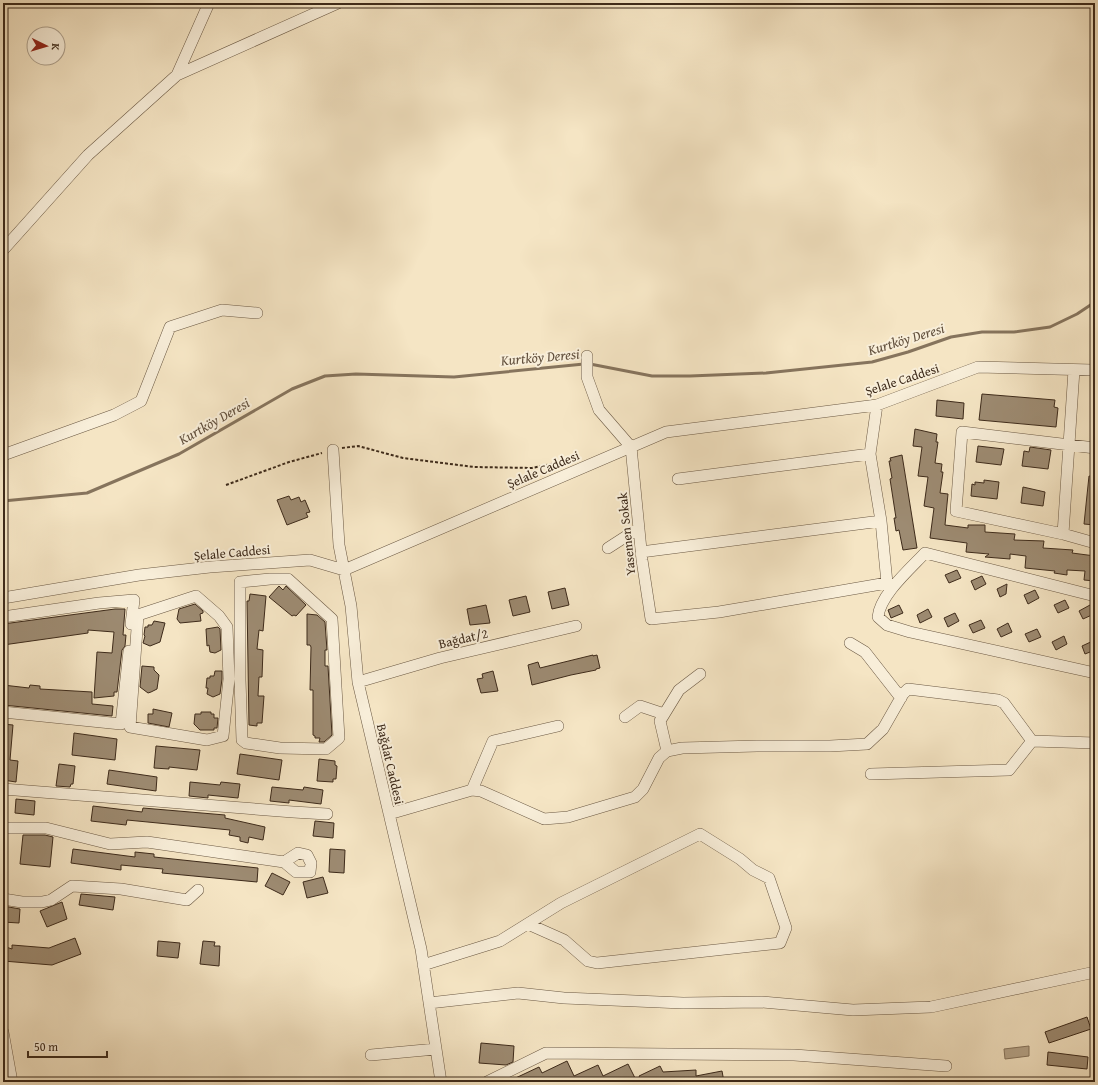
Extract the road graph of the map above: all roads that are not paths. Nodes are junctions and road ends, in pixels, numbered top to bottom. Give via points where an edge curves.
1 (209, 3) edge
2 (338, 3) edge
3 (177, 75) junction
4 (3, 250) edge
5 (257, 313) dead end
6 (587, 356) dead end
7 (1094, 367) edge
8 (1074, 370) junction
9 (877, 404) junction
10 (1069, 444) junction
11 (631, 447) junction
12 (1095, 448) edge
13 (333, 450) road end
14 (870, 454) junction
15 (3, 455) edge
16 (678, 479) dead end
17 (881, 521) junction
18 (639, 528) junction
19 (1063, 534) junction
20 (1095, 543) edge
21 (608, 548) dead end
22 (641, 552) junction
23 (344, 570) junction
24 (270, 579) joint
25 (196, 596) joint
26 (1095, 596) edge
27 (3, 598) edge
28 (3, 617) edge
29 (576, 626) dead end
30 (850, 643) dead end
31 (1095, 673) edge
32 (700, 674) dead end
33 (358, 682) junction
34 (901, 698) junction
35 (3, 712) edge
36 (664, 714) junction
37 (625, 717) dead end
38 (558, 726) dead end
39 (1032, 741) junction
40 (1095, 743) edge
41 (666, 751) junction
42 (871, 774) dead end
43 (3, 789) edge
44 (472, 790) junction
45 (327, 814) dead end
46 (389, 814) junction
47 (3, 828) edge
48 (284, 862) dead end
49 (198, 890) dead end
50 (3, 899) edge
51 (528, 924) junction
52 (423, 965) junction
53 (1095, 972) edge
54 (429, 1003) junction
55 (3, 1032) edge
56 (436, 1048) junction
57 (372, 1055) dead end
58 (946, 1066) dead end
59 (12, 1082) edge
60 (441, 1082) edge
61 (487, 1082) edge

1 - 3 street
2 - 3 street
3 - 4 street via 88,155
5 - 15 street via 222,310 170,327 141,401 114,415
6 - 11 street via 587,377 600,410
7 - 8 street, Şelale Caddesi
8 - 9 street, Şelale Caddesi via 978,367
8 - 10 street
9 - 11 street, Şelale Caddesi via 666,432
9 - 14 street
10 - 12 street
10 - 19 street
10 - 19 street via 962,432 956,511
11 - 18 street, Yasemen Sokak
11 - 23 street, Şelale Caddesi
13 - 23 street, Bağdat Caddesi via 339,545
14 - 16 street
14 - 17 street
17 - 22 street
17 - 22 street, Yasemen Sokak via 887,583 719,612 650,619
18 - 21 street
18 - 22 street, Yasemen Sokak
19 - 20 street
23 - 27 street, Şelale Caddesi via 310,560 210,567 139,575
23 - 33 street, Bağdat Caddesi via 351,606
24 - 24 street via 288,579 332,619 339,738 326,749 280,748 246,743 242,740 240,582
25 - 25 street via 228,627 229,679 223,736 207,740 130,727 138,615
26 - 31 street via 925,553 884,600 878,617 886,625 910,632
28 - 35 street via 134,600 121,724
29 - 33 street, Bağdat/2 via 440,658
30 - 34 street via 865,652
32 - 36 street via 679,690
33 - 46 street, Bağdat Caddesi
34 - 39 street via 908,689 998,700 1004,703
34 - 41 street via 883,729 867,744 689,748
36 - 37 street via 640,706
36 - 41 street via 660,721
38 - 44 street via 492,741
39 - 40 street
39 - 42 street via 1009,770
41 - 44 street via 659,758 644,789 635,797 568,817 544,819 481,791
43 - 45 street
44 - 46 street
46 - 52 street, Bağdat Caddesi
47 - 48 street via 46,828 110,844 147,842
49 - 50 street via 188,900 121,889 72,886 42,902
51 - 51 street via 561,903 700,834 769,878 786,928 780,943 597,963 588,961 564,940
51 - 52 street via 500,941
52 - 54 street, Bağdat Caddesi
53 - 54 street via 923,1007 853,1010 762,1002 683,1003 564,998 518,993
54 - 56 street, Bağdat Caddesi
55 - 59 street
56 - 57 street
56 - 60 street, Bağdat Caddesi
58 - 61 street via 794,1055 546,1052

